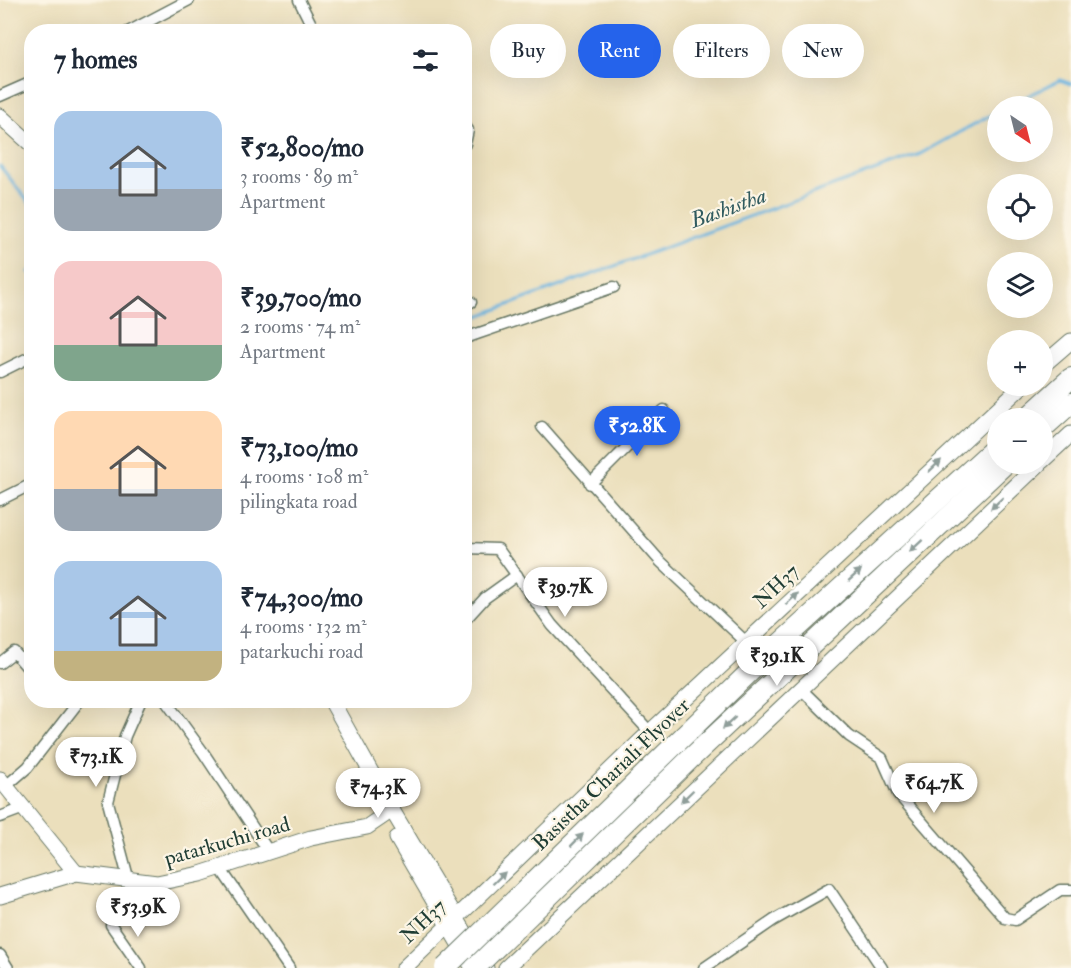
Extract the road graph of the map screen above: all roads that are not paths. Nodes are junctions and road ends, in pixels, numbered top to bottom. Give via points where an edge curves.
1 (189, 0) edge
2 (299, 0) edge
3 (144, 24) edge
4 (311, 24) edge
5 (24, 86) edge
6 (0, 96) edge
7 (0, 116) edge
8 (24, 138) edge
9 (614, 286) dead end
10 (472, 336) edge
11 (1071, 341) edge
12 (1064, 353) edge
13 (24, 360) edge
14 (0, 372) edge
15 (1071, 378) edge
16 (1011, 396) edge
17 (1071, 403) edge
18 (1038, 408) edge
19 (664, 411) dead end
20 (1053, 419) edge
21 (542, 427) dead end
22 (1071, 434) edge
23 (1053, 451) edge
24 (987, 455) edge
25 (994, 474) edge
26 (1028, 474) edge
27 (590, 484) junction
28 (24, 488) edge
29 (0, 500) edge
30 (472, 548) edge
31 (517, 575) junction
32 (472, 613) edge
33 (746, 642) junction
34 (0, 663) edge
35 (24, 663) edge
36 (800, 688) junction
37 (74, 708) edge
38 (137, 708) edge
39 (171, 708) edge
40 (334, 708) edge
41 (650, 732) junction
42 (3, 782) edge
43 (24, 808) junction
44 (388, 812) junction
45 (0, 817) edge
46 (269, 852) junction
47 (220, 868) junction
48 (76, 873) junction
49 (129, 881) junction
50 (1071, 890) edge
51 (0, 896) edge
52 (452, 923) junction
53 (111, 925) dead end
54 (0, 955) edge
55 (8, 968) edge
56 (141, 968) edge
57 (289, 968) edge
58 (404, 968) edge
59 (445, 968) edge
60 (474, 968) edge
61 (486, 968) edge
62 (506, 968) edge
63 (704, 968) edge
64 (882, 968) edge

1 - 3 street
2 - 4 street
5 - 6 street
7 - 8 street
9 - 10 street
11 - 12 street
13 - 14 street
15 - 18 highway
33 -> 16 street, NH37
17 - 20 highway
19 - 27 street
21 - 27 street
22 - 23 street
59 -> 24 highway, Basistha Chariali Flyover, bridge via 762,660
25 -> 60 highway, bridge
26 -> 36 street
27 - 33 street via 660,561
28 - 29 street
30 - 31 street via 498,549
31 - 32 street via 485,598
31 - 41 street via 552,625
33 - 41 street, NH37
34 - 35 street via 15,651
36 - 50 street via 849,736 882,758 898,794 1005,918 1015,920 1060,890
36 -> 62 street
37 - 42 street via 28,767
38 - 49 street via 125,736 108,802
39 - 46 street
40 - 44 street
52 -> 41 street, NH37
42 - 43 street
43 - 45 street
43 - 48 street
44 - 46 street, patarkuchi road via 367,827 311,838
44 - 52 street
46 - 47 street, patarkuchi road
47 - 49 street, patarkuchi road via 157,883
47 - 57 street
48 - 49 street, patarkuchi road
48 - 51 street, patarkuchi road
52 - 58 street, NH37
52 - 60 street
52 - 61 street
53 - 56 street
54 - 55 street
63 - 64 street via 774,920 829,890

